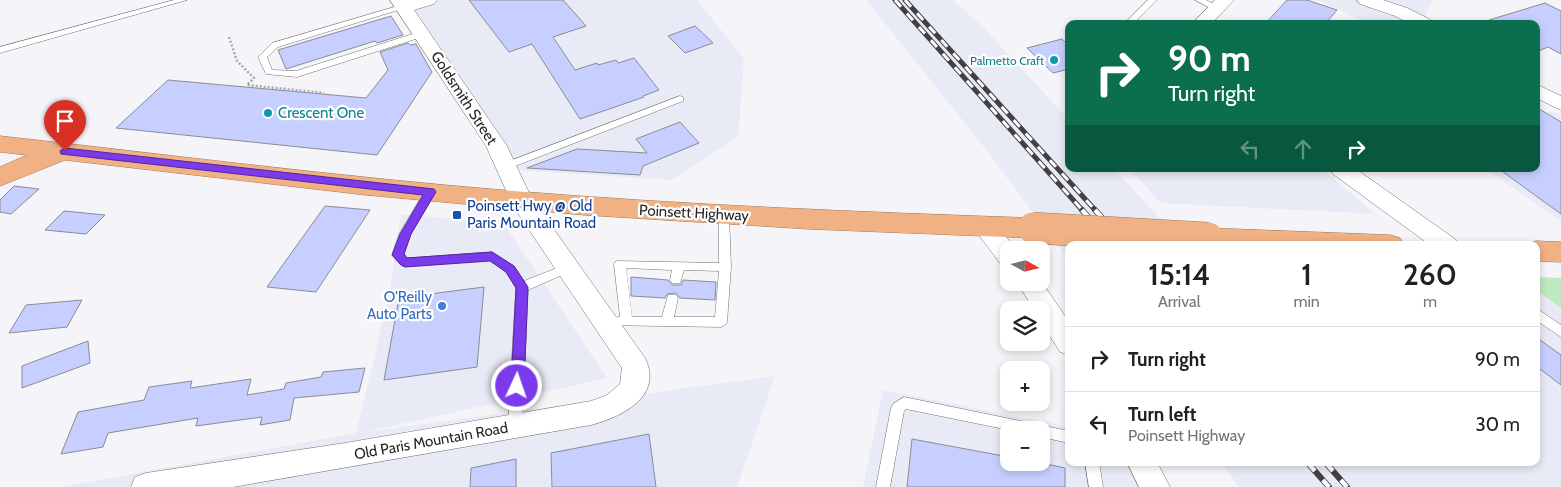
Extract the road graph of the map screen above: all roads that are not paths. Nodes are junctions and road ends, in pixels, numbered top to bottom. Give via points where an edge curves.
1 (183, 0) edge
2 (428, 0) edge
3 (1153, 0) edge
4 (1199, 0) edge
5 (1366, 0) edge
6 (401, 4) edge
7 (1221, 4) edge
8 (1407, 13) edge
9 (1132, 20) edge
10 (1205, 20) edge
11 (1418, 20) edge
12 (422, 34) junction
13 (0, 50) edge
14 (680, 98) dead end
15 (0, 144) edge
16 (65, 151) junction
17 (506, 166) junction
18 (1345, 172) edge
19 (0, 177) edge
20 (430, 192) junction
21 (521, 200) junction
22 (724, 215) junction
23 (984, 226) junction
24 (1286, 241) edge
25 (1441, 241) edge
26 (1000, 246) edge
27 (1540, 251) edge
28 (1561, 252) edge
29 (679, 265) junction
30 (724, 266) junction
31 (567, 268) junction
32 (676, 280) dead end
33 (522, 287) junction
34 (1034, 291) edge
35 (672, 298) dead end
36 (1540, 316) edge
37 (616, 322) junction
38 (667, 322) junction
39 (1561, 332) edge
40 (1065, 338) edge
41 (1000, 423) edge
42 (515, 426) junction
43 (1050, 433) edge
44 (1065, 436) edge
45 (1093, 466) edge
46 (1143, 466) edge
47 (146, 487) edge
48 (883, 487) edge
49 (1096, 487) edge
50 (1155, 487) edge

1 - 13 lane
2 - 6 street
3 - 9 lane
4 - 7 lane
5 - 8 street
6 - 12 street, Goldsmith Street
6 - 12 lane via 275,45 262,57 269,72 297,74
7 - 10 street
8 - 11 street
12 - 17 street, Goldsmith Street
14 - 17 lane
15 - 16 highway, Poinsett Highway
16 - 19 highway
16 - 20 highway, Poinsett Highway
17 - 21 street, Goldsmith Street
18 - 25 street
20 - 21 highway, Poinsett Highway
20 - 33 lane via 398,255 405,262 492,256 510,269
21 - 22 highway, Poinsett Highway
21 - 31 street, Old Paris Mountain Road
22 - 23 highway, Poinsett Highway
22 - 30 lane
23 - 24 highway, Poinsett Highway, bridge
23 - 26 street
27 - 28 highway
29 - 30 lane
29 - 32 lane
29 - 37 lane via 620,264
30 - 38 lane via 720,322
31 - 33 lane
31 - 37 street, Old Paris Mountain Road
33 - 42 lane
34 - 40 street
35 - 38 lane
36 - 39 lane
37 - 38 lane
37 - 42 street, Old Paris Mountain Road via 635,366 635,382 621,402 610,408
41 - 48 lane via 904,403 900,405
42 - 47 street, Old Paris Mountain Road
43 - 44 lane
45 - 49 lane
46 - 50 street

